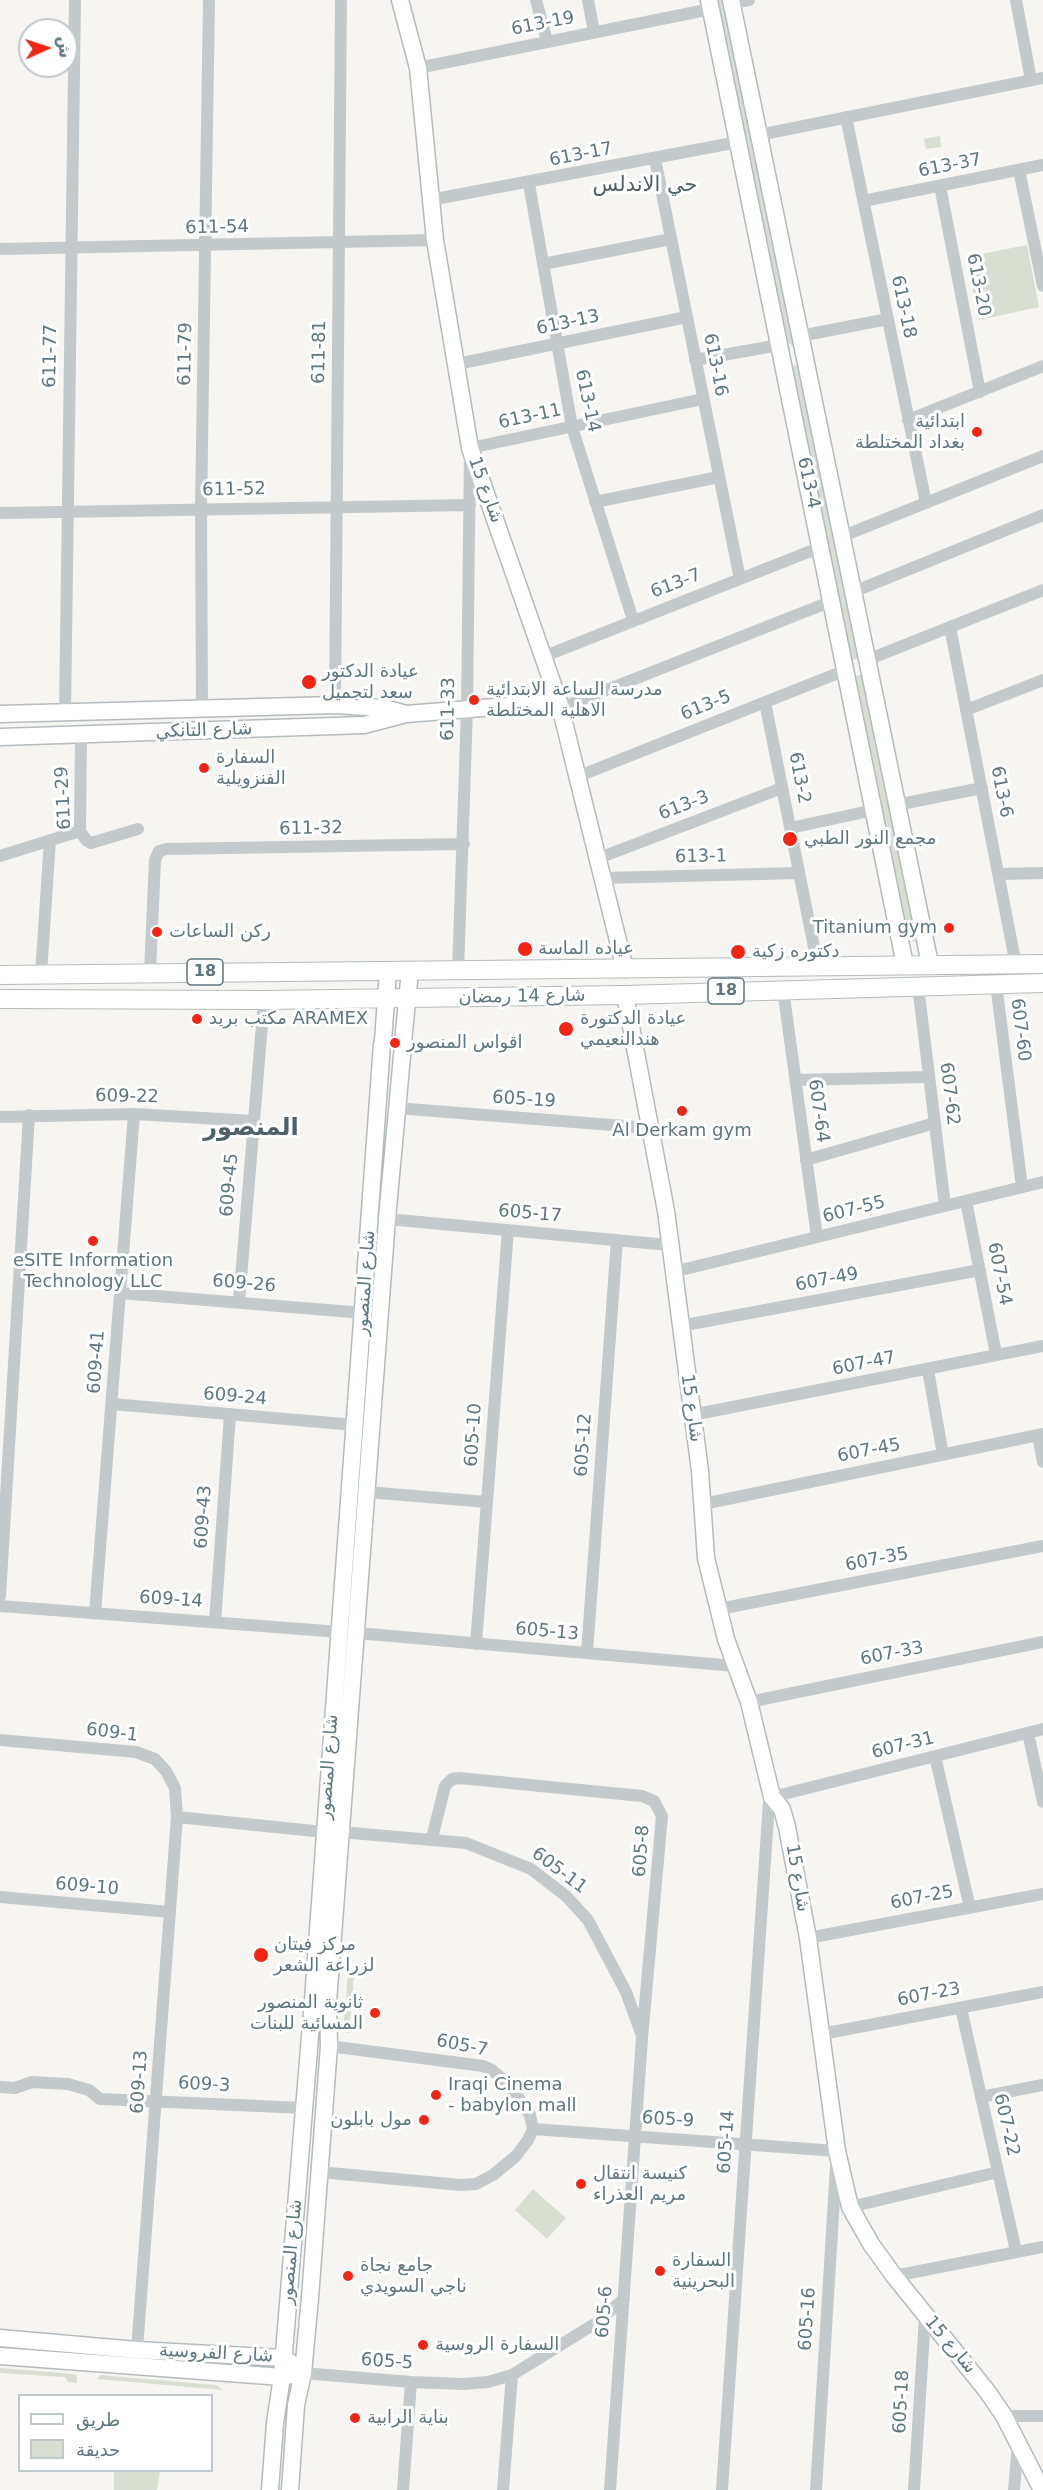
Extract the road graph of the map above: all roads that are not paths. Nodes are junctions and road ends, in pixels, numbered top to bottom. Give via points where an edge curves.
1 (75, 0) edge
2 (209, 0) edge
3 (341, 0) edge
4 (400, 0) edge
5 (536, 0) edge
6 (588, 0) edge
7 (749, 0) edge
8 (1016, 0) edge
9 (731, 2) edge
10 (710, 5) edge
11 (594, 32) junction
12 (547, 41) junction
13 (418, 68) junction
14 (1037, 79) edge
15 (846, 117) junction
16 (759, 135) junction
17 (738, 142) junction
18 (655, 159) junction
19 (1043, 165) edge
20 (1019, 170) junction
21 (529, 184) junction
22 (940, 186) junction
23 (430, 200) junction
24 (863, 201) junction
25 (671, 239) junction
26 (435, 240) junction
27 (340, 244) junction
28 (206, 247) junction
29 (71, 248) junction
30 (0, 249) edge
31 (543, 264) junction
32 (1043, 286) edge
33 (687, 317) junction
34 (888, 319) junction
35 (557, 343) junction
36 (802, 343) junction
37 (780, 349) junction
38 (696, 360) junction
39 (457, 364) junction
40 (1043, 366) edge
41 (980, 392) junction
42 (703, 399) junction
43 (908, 420) junction
44 (572, 427) junction
45 (470, 448) junction
46 (1043, 456) edge
47 (719, 477) junction
48 (595, 502) junction
49 (926, 503) junction
50 (470, 505) junction
51 (336, 506) junction
52 (201, 509) junction
53 (67, 512) junction
54 (0, 513) edge
55 (1043, 515) edge
56 (843, 536) junction
57 (821, 547) junction
58 (740, 579) junction
59 (1043, 590) edge
60 (853, 592) junction
61 (832, 601) junction
62 (633, 620) junction
63 (950, 627) junction
64 (545, 656) junction
65 (867, 660) junction
66 (846, 670) junction
67 (1043, 680) edge
68 (765, 702) junction
69 (335, 705) junction
70 (560, 705) junction
71 (240, 708) junction
72 (202, 709) junction
73 (467, 710) junction
74 (966, 710) junction
75 (65, 713) junction
76 (0, 714) edge
77 (406, 714) junction
78 (241, 729) junction
79 (81, 735) junction
80 (0, 737) edge
81 (579, 776) junction
82 (782, 788) junction
83 (982, 788) junction
84 (896, 805) junction
85 (874, 810) junction
86 (790, 828) junction
87 (138, 829) dead end
88 (80, 831) junction
89 (50, 840) junction
90 (464, 844) junction
91 (0, 856) edge
92 (599, 858) junction
93 (799, 873) junction
94 (1043, 873) edge
95 (999, 874) junction
96 (604, 878) junction
97 (930, 964) junction
98 (1043, 964) edge
99 (905, 965) junction
100 (1016, 965) junction
101 (818, 967) junction
102 (625, 969) junction
103 (410, 971) junction
104 (458, 971) junction
105 (150, 972) junction
106 (388, 972) junction
107 (41, 974) junction
108 (0, 975) edge
109 (1043, 983) edge
110 (996, 984) junction
111 (918, 986) junction
112 (783, 989) junction
113 (623, 995) junction
114 (386, 998) junction
115 (408, 998) junction
116 (0, 999) edge
117 (264, 1000) junction
118 (929, 1077) junction
119 (796, 1080) junction
120 (396, 1108) junction
121 (28, 1114) junction
122 (134, 1114) junction
123 (0, 1117) edge
124 (254, 1121) junction
125 (935, 1123) junction
126 (648, 1128) junction
127 (806, 1160) junction
128 (1043, 1182) edge
129 (1022, 1187) junction
130 (966, 1201) junction
131 (945, 1206) junction
132 (387, 1219) junction
133 (508, 1230) junction
134 (817, 1237) junction
135 (617, 1240) junction
136 (669, 1245) junction
137 (980, 1270) junction
138 (673, 1272) junction
139 (120, 1293) junction
140 (239, 1302) junction
141 (364, 1313) junction
142 (680, 1326) junction
143 (1043, 1346) edge
144 (996, 1354) junction
145 (928, 1370) junction
146 (112, 1404) junction
147 (230, 1414) junction
148 (692, 1416) junction
149 (355, 1425) junction
150 (1040, 1435) edge
151 (943, 1455) junction
152 (1043, 1462) edge
153 (367, 1492) junction
154 (487, 1502) junction
155 (703, 1504) junction
156 (1043, 1545) edge
157 (0, 1596) edge
158 (0, 1606) edge
159 (719, 1609) junction
160 (96, 1613) junction
161 (215, 1622) junction
162 (340, 1632) junction
163 (357, 1633) junction
164 (1043, 1642) edge
165 (476, 1644) junction
166 (587, 1653) junction
167 (735, 1666) junction
168 (749, 1702) junction
169 (1043, 1729) edge
170 (1028, 1733) junction
171 (0, 1740) edge
172 (935, 1756) junction
173 (772, 1797) junction
174 (1043, 1802) edge
175 (177, 1817) junction
176 (324, 1832) junction
177 (341, 1832) junction
178 (432, 1838) junction
179 (1043, 1894) edge
180 (0, 1897) edge
181 (970, 1908) junction
182 (170, 1912) junction
183 (808, 1938) junction
184 (1043, 1992) edge
185 (961, 2008) junction
186 (822, 2034) junction
187 (642, 2038) junction
188 (329, 2046) junction
189 (1043, 2085) edge
190 (0, 2087) edge
191 (981, 2097) junction
192 (156, 2101) junction
193 (304, 2108) junction
194 (533, 2129) junction
195 (636, 2136) junction
196 (745, 2144) junction
197 (837, 2151) junction
198 (319, 2172) junction
199 (998, 2172) junction
200 (850, 2207) junction
201 (1043, 2247) edge
202 (1016, 2251) junction
203 (894, 2276) junction
204 (624, 2299) junction
205 (925, 2316) junction
206 (0, 2338) edge
207 (137, 2350) junction
208 (0, 2356) edge
209 (284, 2358) junction
210 (303, 2373) junction
211 (512, 2374) junction
212 (282, 2377) junction
213 (411, 2382) junction
214 (1004, 2416) junction
215 (1043, 2416) edge
216 (1018, 2443) junction
217 (270, 2490) edge
218 (290, 2490) edge
219 (403, 2490) edge
220 (503, 2490) edge
221 (610, 2490) edge
222 (722, 2490) edge
223 (816, 2490) edge
224 (914, 2490) edge
225 (1014, 2490) edge
226 (1042, 2490) edge

1 - 29 street, 611-77
2 - 28 street, 611-79
3 - 27 street, 611-81
4 - 13 street, شارع 15
5 - 12 street
6 - 11 street
7 - 9 street
8 - 14 street
9 - 16 street, 613-4
10 - 11 street, 613-19
10 - 17 street, 613-4
11 - 12 street, 613-19
12 - 13 street, 613-19
13 - 23 street, شارع 15
14 - 15 street
15 - 16 street
15 - 24 street, 613-18
16 - 36 street, 613-4
17 - 18 street, 613-17
17 - 37 street, 613-4
18 - 21 street, 613-17
18 - 25 street, 613-16
19 - 20 street, 613-37
20 - 22 street, 613-37
20 - 32 street
21 - 23 street, 613-17
21 - 31 street, 613-14
22 - 24 street, 613-37
22 - 41 street, 613-20
23 - 26 street, شارع 15
24 - 34 street, 613-18
25 - 31 street
25 - 33 street, 613-16
26 - 27 street, 611-54
26 - 39 street, شارع 15
27 - 28 street, 611-54
27 - 51 street, 611-81
28 - 29 street, 611-54
28 - 52 street, 611-79
29 - 30 street, 611-54
29 - 53 street, 611-77
31 - 35 street, 613-14
33 - 35 street, 613-13
33 - 38 street, 613-16
34 - 36 street
34 - 43 street, 613-18
35 - 39 street, 613-13
35 - 44 street, 613-14
36 - 37 street
36 - 56 street, 613-4
37 - 38 street
37 - 57 street, 613-4
38 - 42 street, 613-16
39 - 45 street, شارع 15
40 - 41 street
41 - 43 street
42 - 44 street, 613-11
42 - 47 street, 613-16
43 - 49 street, 613-18
44 - 45 street, 613-11
44 - 48 street, 613-14
45 - 50 street, 611-33
45 - 64 street, شارع 15
46 - 49 street
47 - 48 street
47 - 58 street, 613-16
48 - 62 street, 613-14
49 - 56 street
50 - 51 street, 611-52
50 - 73 street, 611-33
51 - 52 street, 611-52
51 - 69 street, 611-81
52 - 53 street, 611-52
52 - 72 street, 611-79
53 - 54 street, 611-52
53 - 75 street, 611-77
55 - 60 street
56 - 60 street, 613-4
57 - 58 street, 613-7
57 - 61 street, 613-4
58 - 62 street, 613-7
59 - 63 street
60 - 65 street, 613-4
61 - 66 street, 613-4
61 - 70 street
62 - 64 street, 613-7
63 - 65 street
63 - 74 street, 613-6
64 - 70 street, شارع 15
65 - 84 street, 613-4
66 - 68 street, 613-5
66 - 85 street, 613-4
67 - 74 street
68 - 81 street, 613-5
68 - 82 street, 613-2
69 - 71 street, شارع التانكي
69 - 77 street, شارع التانكي via 384,708
70 - 73 street, شارع التانكي
70 - 81 street, شارع 15
71 - 72 street, شارع التانكي
71 - 78 street
72 - 75 street, شارع التانكي
73 - 77 street, شارع التانكي
73 - 90 street, 611-33
74 - 83 street, 613-6
75 - 76 street, شارع التانكي
77 - 78 street, شارع التانكي via 364,725
78 - 79 street, شارع التانكي
79 - 80 street, شارع التانكي
79 - 88 street, 611-29
81 - 92 street, شارع 15
82 - 86 street, 613-2
82 - 92 street, 613-3
83 - 84 street
83 - 95 street, 613-6
84 - 97 street, 613-4
85 - 86 street
85 - 99 street, 613-4
86 - 93 street, 613-2
87 - 88 street, 611-29 via 91,843
88 - 89 street
89 - 91 street
89 - 107 street
90 - 104 street, 611-33
90 - 105 street, 611-32 via 159,851 155,860
92 - 96 street, شارع 15
93 - 96 street, 613-1
93 - 101 street, 613-2
94 - 95 street
95 - 100 street, 613-6
96 - 102 street, شارع 15
97 - 99 main road, شارع 14 رمضان / 18
97 - 100 main road, شارع 14 رمضان / 18
98 - 100 main road, شارع 14 رمضان / 18
99 - 101 main road, شارع 14 رمضان / 18
101 - 102 main road, شارع 14 رمضان / 18
102 - 104 main road, شارع 14 رمضان / 18
103 - 104 main road, شارع 14 رمضان / 18
103 - 106 main road, شارع 14 رمضان / 18
103 - 115 street, شارع المنصور
105 - 106 main road, شارع 14 رمضان / 18
105 - 107 main road, شارع 14 رمضان / 18
106 - 114 street, شارع المنصور
107 - 108 main road, شارع 14 رمضان / 18
109 - 110 main road, شارع 14 رمضان / 18
110 - 111 main road, شارع 14 رمضان / 18
110 - 129 street, 607-60
111 - 112 main road, شارع 14 رمضان / 18
111 - 118 street, 607-62
112 - 113 main road, شارع 14 رمضان / 18
112 - 119 street, 607-64
113 - 115 main road, شارع 14 رمضان / 18
113 - 126 street, شارع 15
114 - 115 main road, شارع 14 رمضان / 18
114 - 117 main road, شارع 14 رمضان / 18
114 - 141 street, شارع المنصور
115 - 120 street, شارع المنصور
116 - 117 main road, شارع 14 رمضان / 18
117 - 124 street, 609-45
118 - 119 street
118 - 125 street, 607-62
119 - 127 street, 607-64
120 - 126 street, 605-19
120 - 132 street, شارع المنصور
121 - 122 street, 609-22
121 - 123 street, 609-22
121 - 157 street
122 - 124 street, 609-22
122 - 139 street, 609-41
124 - 140 street, 609-45
125 - 127 street
125 - 131 street, 607-62
126 - 136 street, شارع 15
127 - 134 street, 607-64
128 - 129 street, 607-55
129 - 130 street, 607-55
130 - 131 street, 607-55
130 - 137 street, 607-54
131 - 134 street, 607-55
132 - 133 street, 605-17
132 - 153 street, شارع المنصور
133 - 135 street, 605-17
133 - 154 street, 605-10
134 - 138 street, 607-55
135 - 136 street, 605-17
135 - 166 street, 605-12
136 - 138 street, شارع 15
137 - 142 street, 607-49
137 - 144 street, 607-54
138 - 142 street, شارع 15
139 - 140 street, 609-26
139 - 146 street, 609-41
140 - 141 street, 609-26
141 - 149 street, شارع المنصور
142 - 148 street, شارع 15
143 - 144 street, 607-47
144 - 145 street, 607-47
145 - 148 street, 607-47
145 - 151 street
146 - 147 street, 609-24
146 - 160 street, 609-41
147 - 149 street, 609-24
147 - 161 street, 609-43
148 - 155 street, شارع 15
149 - 162 street, شارع المنصور
150 - 151 street, 607-45
150 - 152 street
151 - 155 street, 607-45
153 - 154 street
153 - 163 street, شارع المنصور
154 - 165 street, 605-10
155 - 159 street, شارع 15 via 706,1558
156 - 159 street, 607-35
158 - 160 street, 609-14
159 - 167 street, شارع 15
160 - 161 street, 609-14
161 - 162 street, 609-14
162 - 176 street, شارع المنصور
163 - 165 street, 605-13
163 - 177 street, شارع المنصور
164 - 168 street, 607-33
165 - 166 street, 605-13
166 - 167 street, 605-13
167 - 168 street, شارع 15
168 - 173 street, شارع 15
169 - 170 street, 607-31
170 - 172 street, 607-31
170 - 174 street
171 - 175 street, 609-1 via 136,1752 155,1759 175,1788
172 - 173 street, 607-31
172 - 181 street
173 - 183 street, شارع 15 via 782,1809 787,1827
173 - 196 street, 605-14 via 767,1810
175 - 176 street
175 - 182 street, 609-13
176 - 193 street, شارع المنصور
177 - 178 street, 605-11
177 - 188 street, شارع المنصور via 328,2002
178 - 187 street, 605-11 via 466,1843 514,1860 578,1907 626,1992
178 - 187 street, 605-8 via 445,1786 452,1779 639,1796 654,1801 662,1816 663,1829
179 - 181 street, 607-25
180 - 182 street, 609-10
181 - 183 street, 607-25
182 - 192 street, 609-13
183 - 186 street, شارع 15
184 - 185 street, 607-23
185 - 186 street, 607-23
185 - 191 street, 607-22
186 - 197 street, شارع 15
187 - 195 street, 605-8
188 - 194 street, 605-7 via 483,2066 510,2086 530,2115
188 - 198 street, شارع المنصور
189 - 191 street
190 - 192 street, 609-3 via 15,2088 32,2082 68,2084 89,2090 100,2099
191 - 199 street, 607-22
192 - 193 street, 609-3
192 - 207 street, 609-13
193 - 209 street, شارع المنصور
194 - 195 street, 605-9
194 - 198 street via 516,2156 476,2184
195 - 196 street, 605-9
195 - 204 street, 605-6
196 - 197 street, 605-9
196 - 222 street, 605-14
197 - 200 street, شارع 15
197 - 223 street, 605-16
198 - 210 street, شارع المنصور
199 - 200 street
199 - 202 street, 607-22
200 - 203 street, شارع 15
201 - 202 street
202 - 203 street
203 - 205 street, شارع 15
204 - 211 street, 605-5 via 596,2323
204 - 221 street, 605-6
205 - 214 street, شارع 15 via 970,2368
205 - 224 street, 605-18
206 - 207 street, شارع الفروسية
207 - 209 street, شارع الفروسية
208 - 212 street, شارع الفروسية
209 - 210 street, شارع الفروسية
209 - 212 street, شارع المنصور
210 - 212 street, شارع الفروسية
210 - 213 street, 605-5
210 - 218 street, شارع المنصور via 296,2405
211 - 213 street, 605-5 via 488,2382 463,2384
211 - 220 street
212 - 217 street, شارع المنصور
213 - 219 street
214 - 215 street
214 - 216 street, شارع 15
216 - 225 street
216 - 226 street, شارع 15

